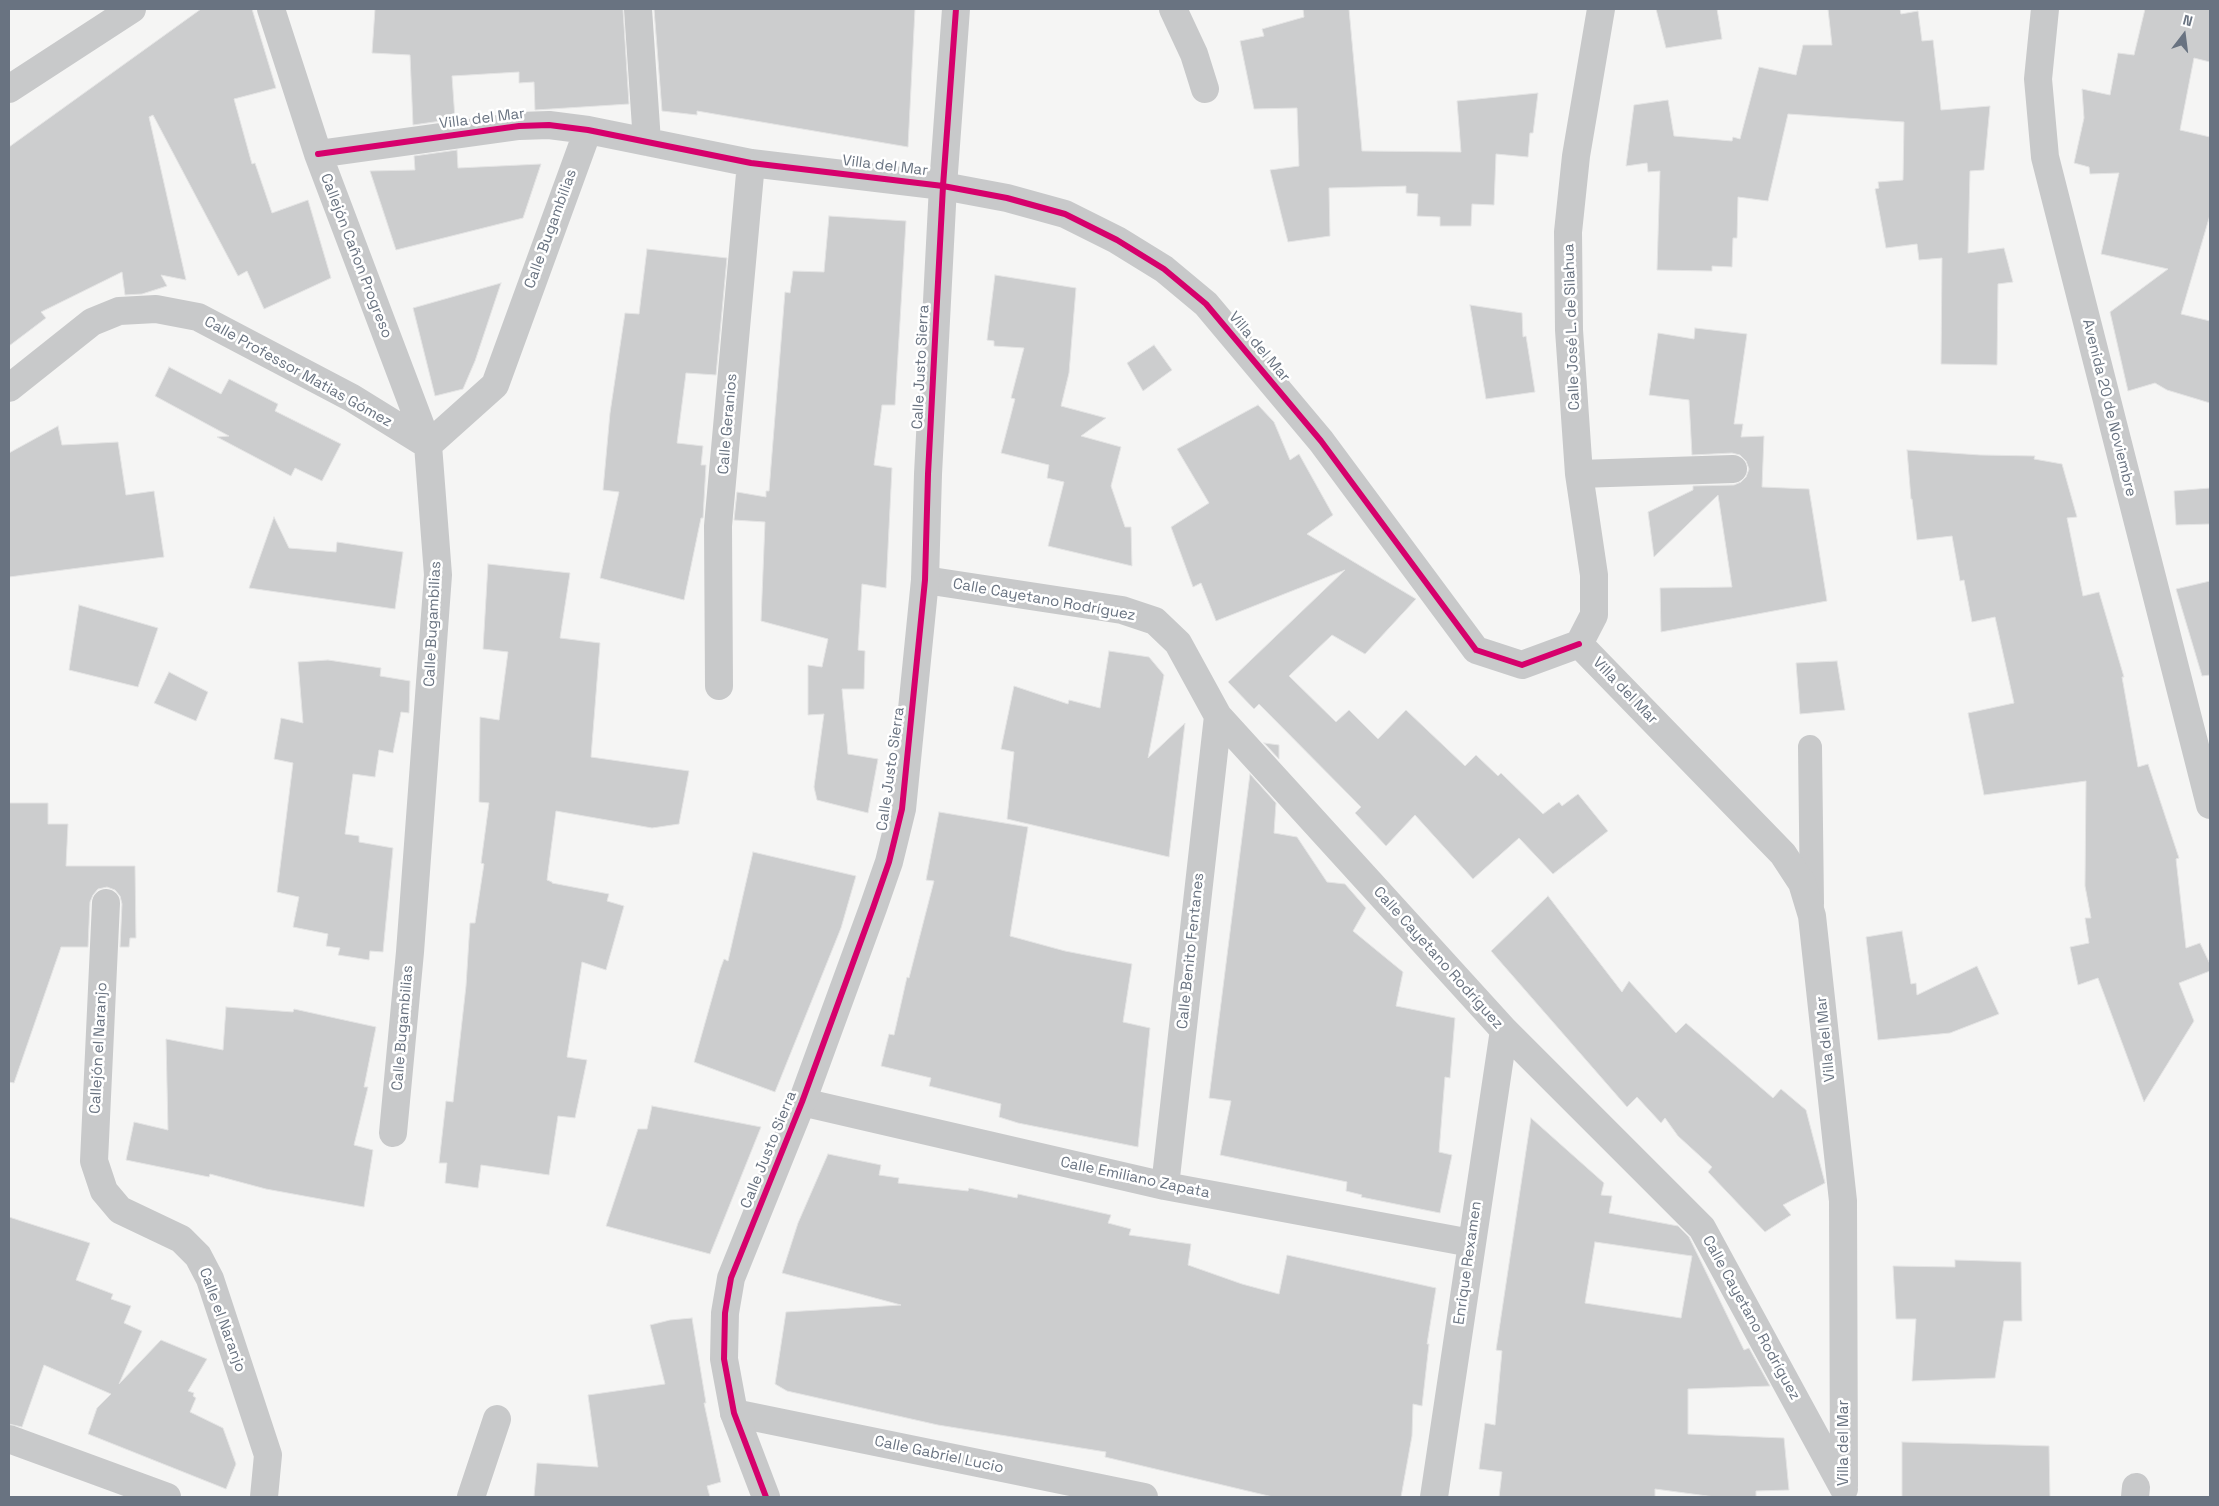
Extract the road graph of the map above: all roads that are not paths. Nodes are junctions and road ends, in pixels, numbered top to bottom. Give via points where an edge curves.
1 (132, 9) edge
2 (271, 9) edge
3 (638, 9) edge
4 (956, 9) edge
5 (1172, 9) edge
6 (1601, 9) edge
7 (2045, 9) edge
8 (9, 89) edge
9 (1205, 89) dead end
10 (588, 130) junction
11 (647, 142) junction
12 (318, 154) junction
13 (751, 163) junction
14 (943, 186) junction
15 (9, 388) edge
16 (428, 445) junction
17 (1733, 469) dead end
18 (1579, 474) junction
19 (925, 580) junction
20 (1579, 644) junction
21 (719, 686) dead end
22 (1218, 716) junction
23 (1810, 747) dead end
24 (2210, 804) edge
25 (106, 903) dead end
26 (1812, 916) junction
27 (1504, 1030) junction
28 (802, 1102) junction
29 (393, 1133) dead end
30 (1164, 1186) junction
31 (104, 1191) joint
32 (1471, 1242) junction
33 (734, 1413) junction
34 (496, 1419) dead end
35 (9, 1439) edge
36 (1844, 1493) edge
37 (167, 1497) edge
38 (264, 1497) edge
39 (471, 1497) edge
40 (766, 1497) edge
41 (1144, 1497) edge
42 (1434, 1497) edge

1 - 8 street
2 - 12 street, Callejón Cañon Progreso
3 - 11 street
4 - 14 street, Calle Justo Sierra
5 - 9 street via 1194,54
6 - 18 street, Calle José L. de Silahua via 1576,156 1568,232 1569,330
7 - 24 street, Avenida 20 de Noviembre via 2038,79 2045,158
10 - 11 street, Villa del Mar
10 - 12 street, Villa del Mar via 549,124 519,126
10 - 16 street, Calle Bugambilias via 494,385
11 - 13 street, Villa del Mar
12 - 16 street, Callejón Cañon Progreso
13 - 14 street, Villa del Mar
13 - 21 street, Calle Geranios via 718,526
14 - 19 street, Calle Justo Sierra
14 - 20 street, Villa del Mar via 1007,198 1065,214 1118,240 1164,269 1206,304 1321,441 1476,650 1522,665
15 - 16 street, Calle Professor Matias Gómez via 92,322 119,311 156,309 198,317 352,398
16 - 29 street, Calle Bugambilias via 438,575
17 - 18 street
18 - 20 street, Calle José L. de Silahua via 1594,575 1594,616
19 - 22 street, Calle Cayetano Rodríguez via 1122,610 1155,621 1178,643
19 - 28 street, Calle Justo Sierra via 902,808 873,908
20 - 26 street, Villa del Mar via 1783,854 1802,883
22 - 27 street, Calle Cayetano Rodríguez
22 - 30 street, Calle Benito Fentanes
23 - 26 lane
25 - 31 street, Callejón el Naranjo via 94,1161
26 - 36 street, Villa del Mar via 1843,1201
27 - 32 street, Enrique Rexamen
27 - 36 street, Calle Cayetano Rodríguez via 1702,1228
28 - 30 street, Calle Emiliano Zapata
28 - 33 street, Calle Justo Sierra via 731,1278 725,1313 724,1358
30 - 32 street, Calle Emiliano Zapata
31 - 38 street, Calle el Naranjo via 120,1210 181,1240 198,1256 210,1279 268,1455
32 - 42 street, Enrique Rexamen
33 - 40 street, Calle Justo Sierra
33 - 41 street, Calle Gabriel Lucio
34 - 39 street
35 - 37 street

